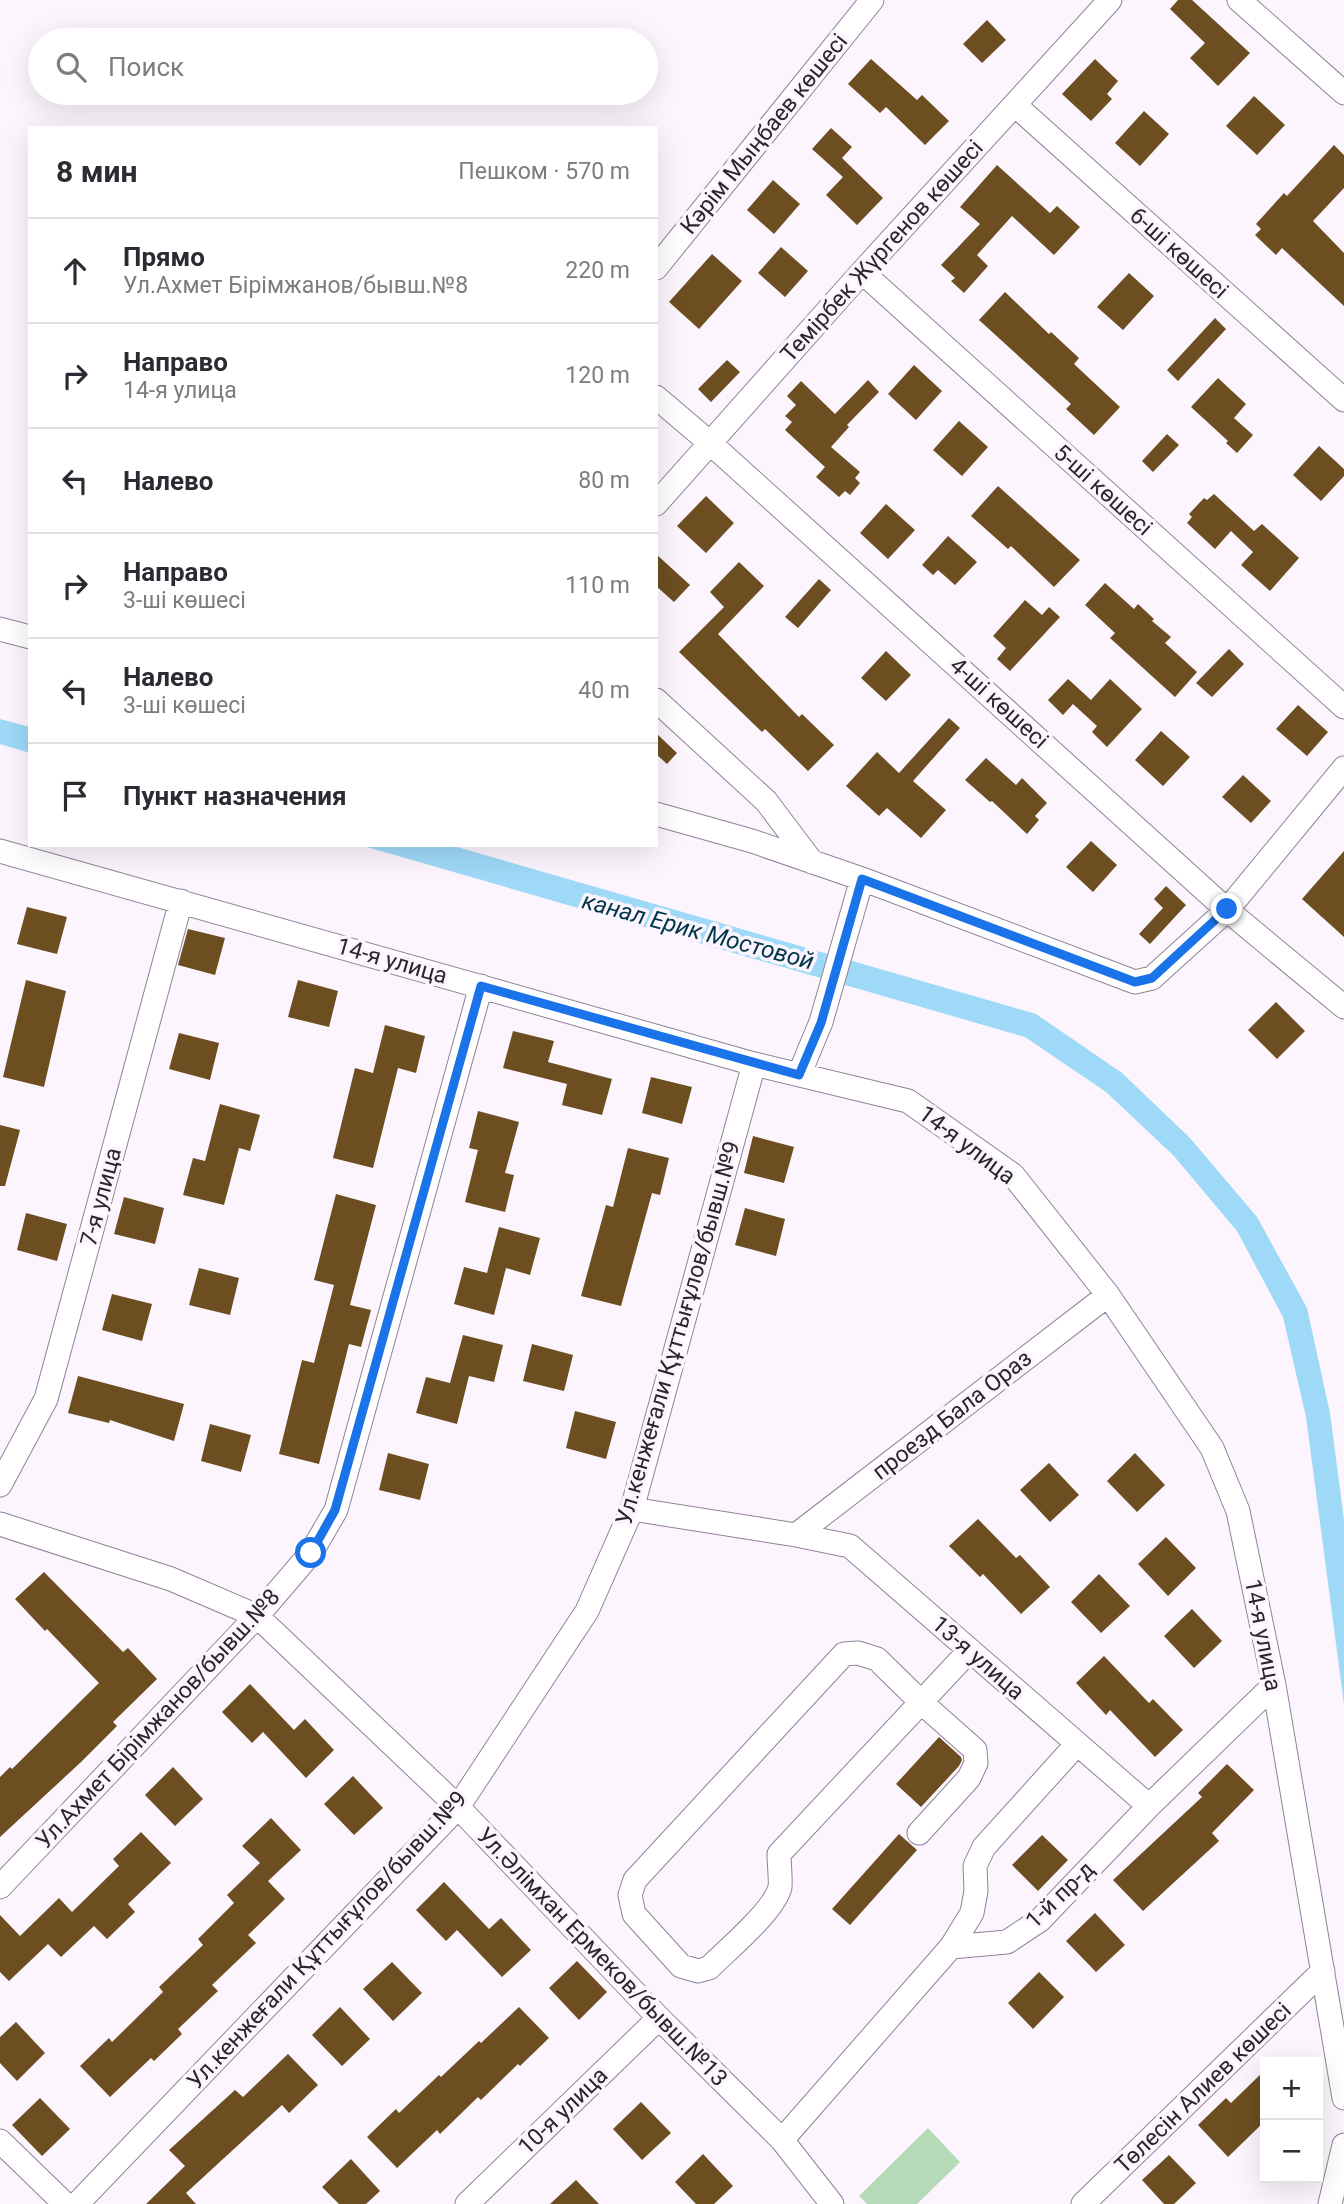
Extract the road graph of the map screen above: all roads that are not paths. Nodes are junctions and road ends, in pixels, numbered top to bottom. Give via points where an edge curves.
1 (872, 0) edge
2 (1110, 0) edge
3 (1239, 0) edge
4 (1344, 93) edge
5 (1015, 105) junction
6 (658, 266) edge
7 (862, 272) junction
8 (658, 399) edge
9 (1344, 400) edge
10 (710, 443) junction
11 (658, 502) edge
12 (0, 629) edge
13 (28, 636) edge
14 (658, 702) edge
15 (1344, 707) edge
16 (1344, 768) edge
17 (766, 801) junction
18 (658, 815) edge
19 (752, 841) junction
20 (0, 851) edge
21 (812, 862) junction
22 (862, 879) junction
23 (181, 901) junction
24 (1227, 909) junction
25 (481, 986) junction
26 (1344, 1007) edge
27 (754, 1064) junction
28 (799, 1075) junction
29 (1108, 1295) junction
30 (7, 1457) edge
31 (0, 1485) edge
32 (632, 1509) junction
33 (0, 1524) edge
34 (796, 1535) junction
35 (257, 1616) junction
36 (970, 1650) junction
37 (1274, 1685) junction
38 (922, 1703) junction
39 (1077, 1744) junction
40 (1149, 1806) junction
41 (458, 1807) junction
42 (919, 1833) dead end
43 (0, 1887) edge
44 (951, 1947) junction
45 (1323, 1971) junction
46 (659, 2018) junction
47 (1344, 2098) edge
48 (782, 2140) junction
49 (0, 2141) edge
50 (1344, 2145) edge
51 (65, 2204) edge
52 (77, 2204) edge
53 (467, 2204) edge
54 (832, 2204) edge
55 (1083, 2204) edge
56 (1330, 2204) edge

1 - 6 street, Кәрім Мыңбаев көшесі
2 - 5 street, Темірбек Жүргенов көшесі
3 - 4 street
5 - 7 street, Темірбек Жүргенов көшесі
5 - 9 street, 6-ші көшесі
7 - 10 street, Темірбек Жүргенов көшесі
7 - 15 street, 5-ші көшесі
8 - 10 street, 4-ші көшесі
10 - 11 street, Темірбек Жүргенов көшесі
10 - 24 street, 4-ші көшесі
12 - 13 street
14 - 17 street
16 - 24 street
17 - 19 street
17 - 21 street
18 - 19 street
19 - 21 street
20 - 23 street, 14-я улица
21 - 22 street
22 - 24 street via 1135,982 1152,978
22 - 28 street via 821,1023
23 - 25 street, 14-я улица
23 - 30 street, 7-я улица via 46,1399
24 - 26 street, 4-ші көшесі
25 - 27 street, 14-я улица
25 - 35 street, Ул.Ахмет Бірімжанов/бывш.№8 via 335,1510 311,1553
27 - 28 street, 14-я улица
27 - 32 street, Ул.кенжеғали Құттығұлов/бывш.№9
28 - 29 street, 14-я улица via 908,1101 1013,1175
29 - 34 street, проезд Бала Ораз
29 - 37 street, 14-я улица via 1212,1448 1238,1511
30 - 31 street, 7-я улица
32 - 34 street, 13-я улица
32 - 41 street, Ул.кенжеғали Құттығұлов/бывш.№9 via 587,1611
33 - 35 street, Ул.Әлімхан Ермеков/бывш.№13 via 171,1579
34 - 36 street, 13-я улица via 850,1546
35 - 41 street, Ул.Әлімхан Ермеков/бывш.№13
35 - 43 street, Ул.Ахмет Бірімжанов/бывш.№8
36 - 38 street
36 - 39 street, 13-я улица
37 - 40 street, 1-й пр-д
37 - 45 street, 14-я улица
38 - 38 street via 779,1854 781,1885 773,1904 709,1968 698,1971 681,1966 634,1914 630,1895 635,1880 844,1654 877,1659
38 - 42 street via 975,1750 976,1763 969,1778
39 - 40 street, 13-я улица
39 - 44 street via 984,1847 975,1866 972,1913
40 - 44 street, 1-й пр-д via 1040,1920 1007,1942
41 - 46 street, Ул.Әлімхан Ермеков/бывш.№13
41 - 52 street, Ул.кенжеғали Құттығұлов/бывш.№9
44 - 48 street
45 - 47 street, 14-я улица
45 - 55 street, Төлесін Алиев көшесі
46 - 48 street, Ул.Әлімхан Ермеков/бывш.№13
46 - 53 street, 10-я улица
48 - 54 street, Ул.Әлімхан Ермеков/бывш.№13
49 - 51 street
50 - 56 street

